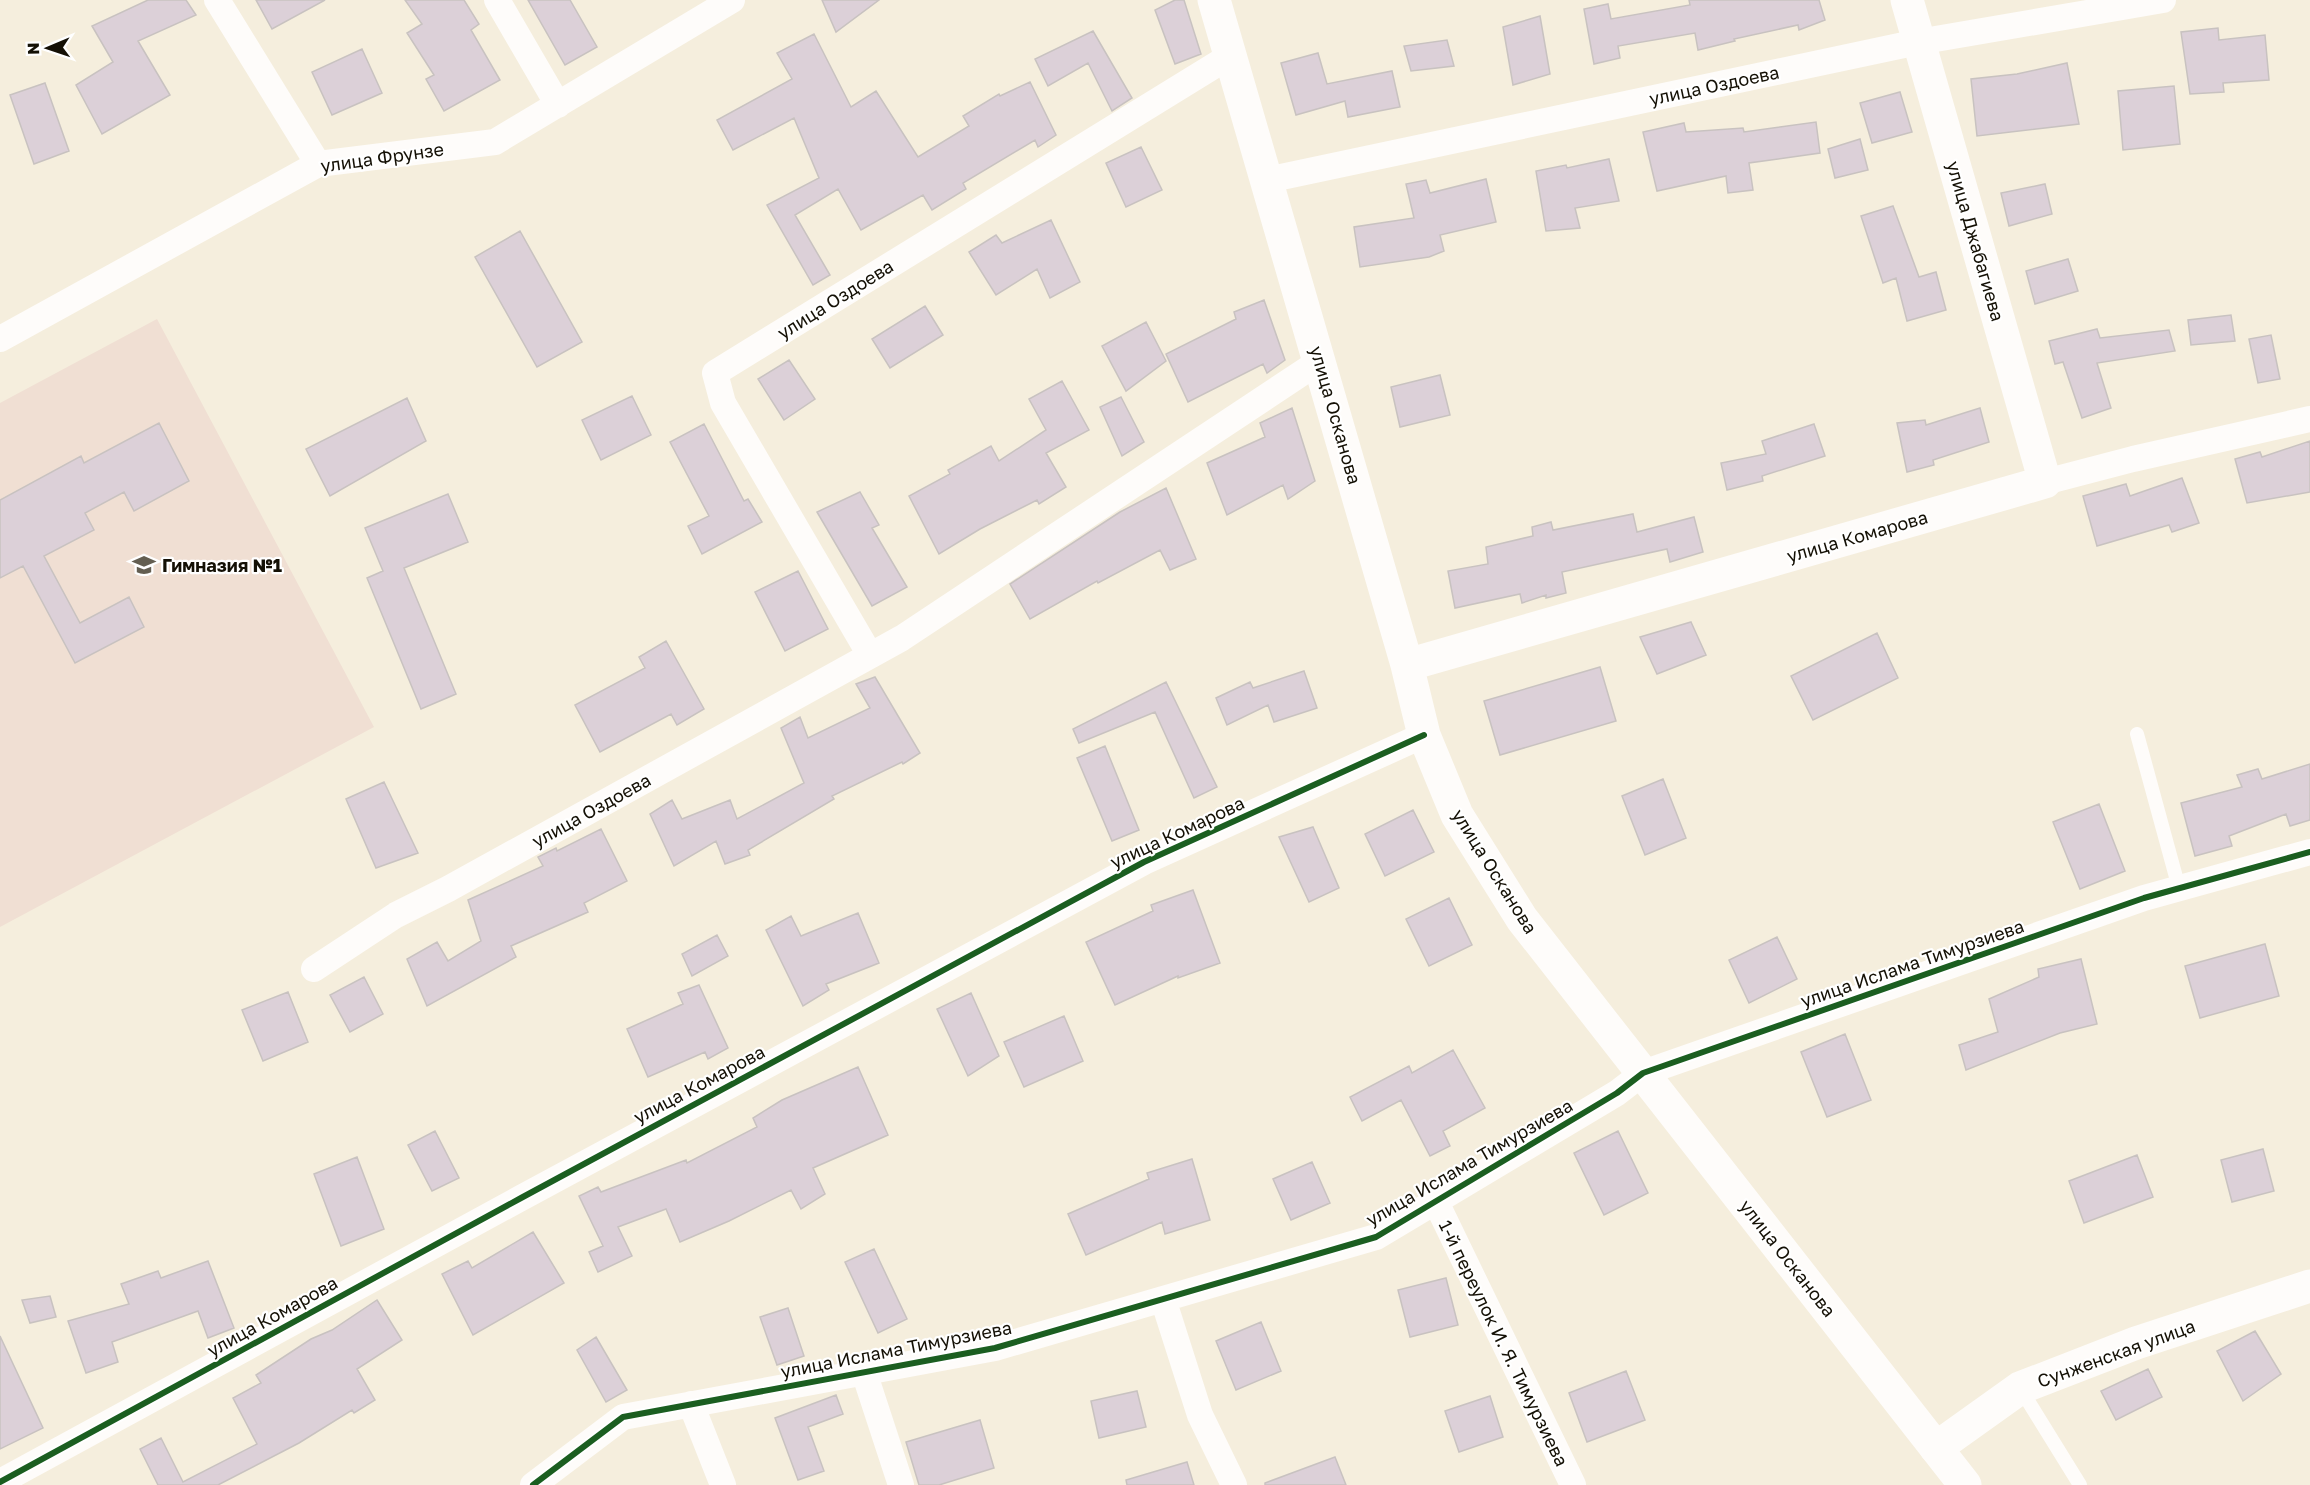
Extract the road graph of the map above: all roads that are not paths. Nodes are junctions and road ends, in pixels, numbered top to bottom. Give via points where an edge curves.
1 (217, 0) edge
2 (497, 0) edge
3 (732, 0) edge
4 (1214, 0) edge
5 (1907, 0) edge
6 (2163, 0) edge
7 (1918, 42) junction
8 (1230, 56) junction
9 (558, 105) junction
10 (318, 164) junction
11 (1267, 180) junction
12 (0, 339) edge
13 (1320, 362) junction
14 (2310, 419) edge
15 (2045, 482) junction
16 (870, 656) junction
17 (1407, 665) junction
18 (2137, 734) dead end
19 (1424, 735) junction
20 (2310, 852) edge
21 (2179, 888) junction
22 (314, 969) dead end
23 (1643, 1073) junction
24 (1435, 1200) junction
25 (2310, 1286) edge
26 (1163, 1299) junction
27 (864, 1372) junction
28 (2020, 1388) junction
29 (691, 1404) junction
30 (1936, 1448) junction
31 (0, 1482) edge
32 (533, 1485) edge
33 (723, 1485) edge
34 (900, 1485) edge
35 (1234, 1485) edge
36 (1573, 1485) edge
37 (1965, 1485) edge
38 (2080, 1485) edge

1 - 10 street
2 - 9 street
3 - 9 street, улица Фрунзе
4 - 8 main road, улица Осканова
5 - 7 main road, улица Джабагиева
6 - 7 street, улица Оздоева
7 - 11 street, улица Оздоева
7 - 15 main road, улица Джабагиева
8 - 11 main road, улица Осканова
8 - 16 street, улица Оздоева via 715,373 723,403
9 - 10 street, улица Фрунзе via 495,142
10 - 12 street, улица Фрунзе
11 - 13 main road, улица Осканова
13 - 16 street, улица Оздоева
13 - 17 main road, улица Осканова
14 - 15 street, улица Комарова
15 - 17 main road, улица Комарова
16 - 22 street, улица Оздоева via 396,915
17 - 19 main road, улица Осканова
18 - 21 lane
19 - 23 main road, улица Осканова via 1457,815 1522,919
19 - 31 street, улица Комарова via 1144,862
20 - 21 street, улица Ислама Тимурзиева
21 - 23 street, улица Ислама Тимурзиева
23 - 24 street, улица Ислама Тимурзиева via 1617,1093
23 - 30 main road, улица Осканова
24 - 26 street, улица Ислама Тимурзиева via 1376,1237
24 - 36 street, 1-й переулок И. Я. Тимурзиева
25 - 28 main road, Сунженская улица via 2136,1343
26 - 27 street, улица Ислама Тимурзиева via 995,1348
26 - 35 street via 1200,1415
27 - 29 street, улица Ислама Тимурзиева
27 - 34 street
28 - 30 main road, Сунженская улица
28 - 38 lane
29 - 32 street, улица Ислама Тимурзиева via 623,1416
29 - 33 street
30 - 37 main road, улица Осканова

